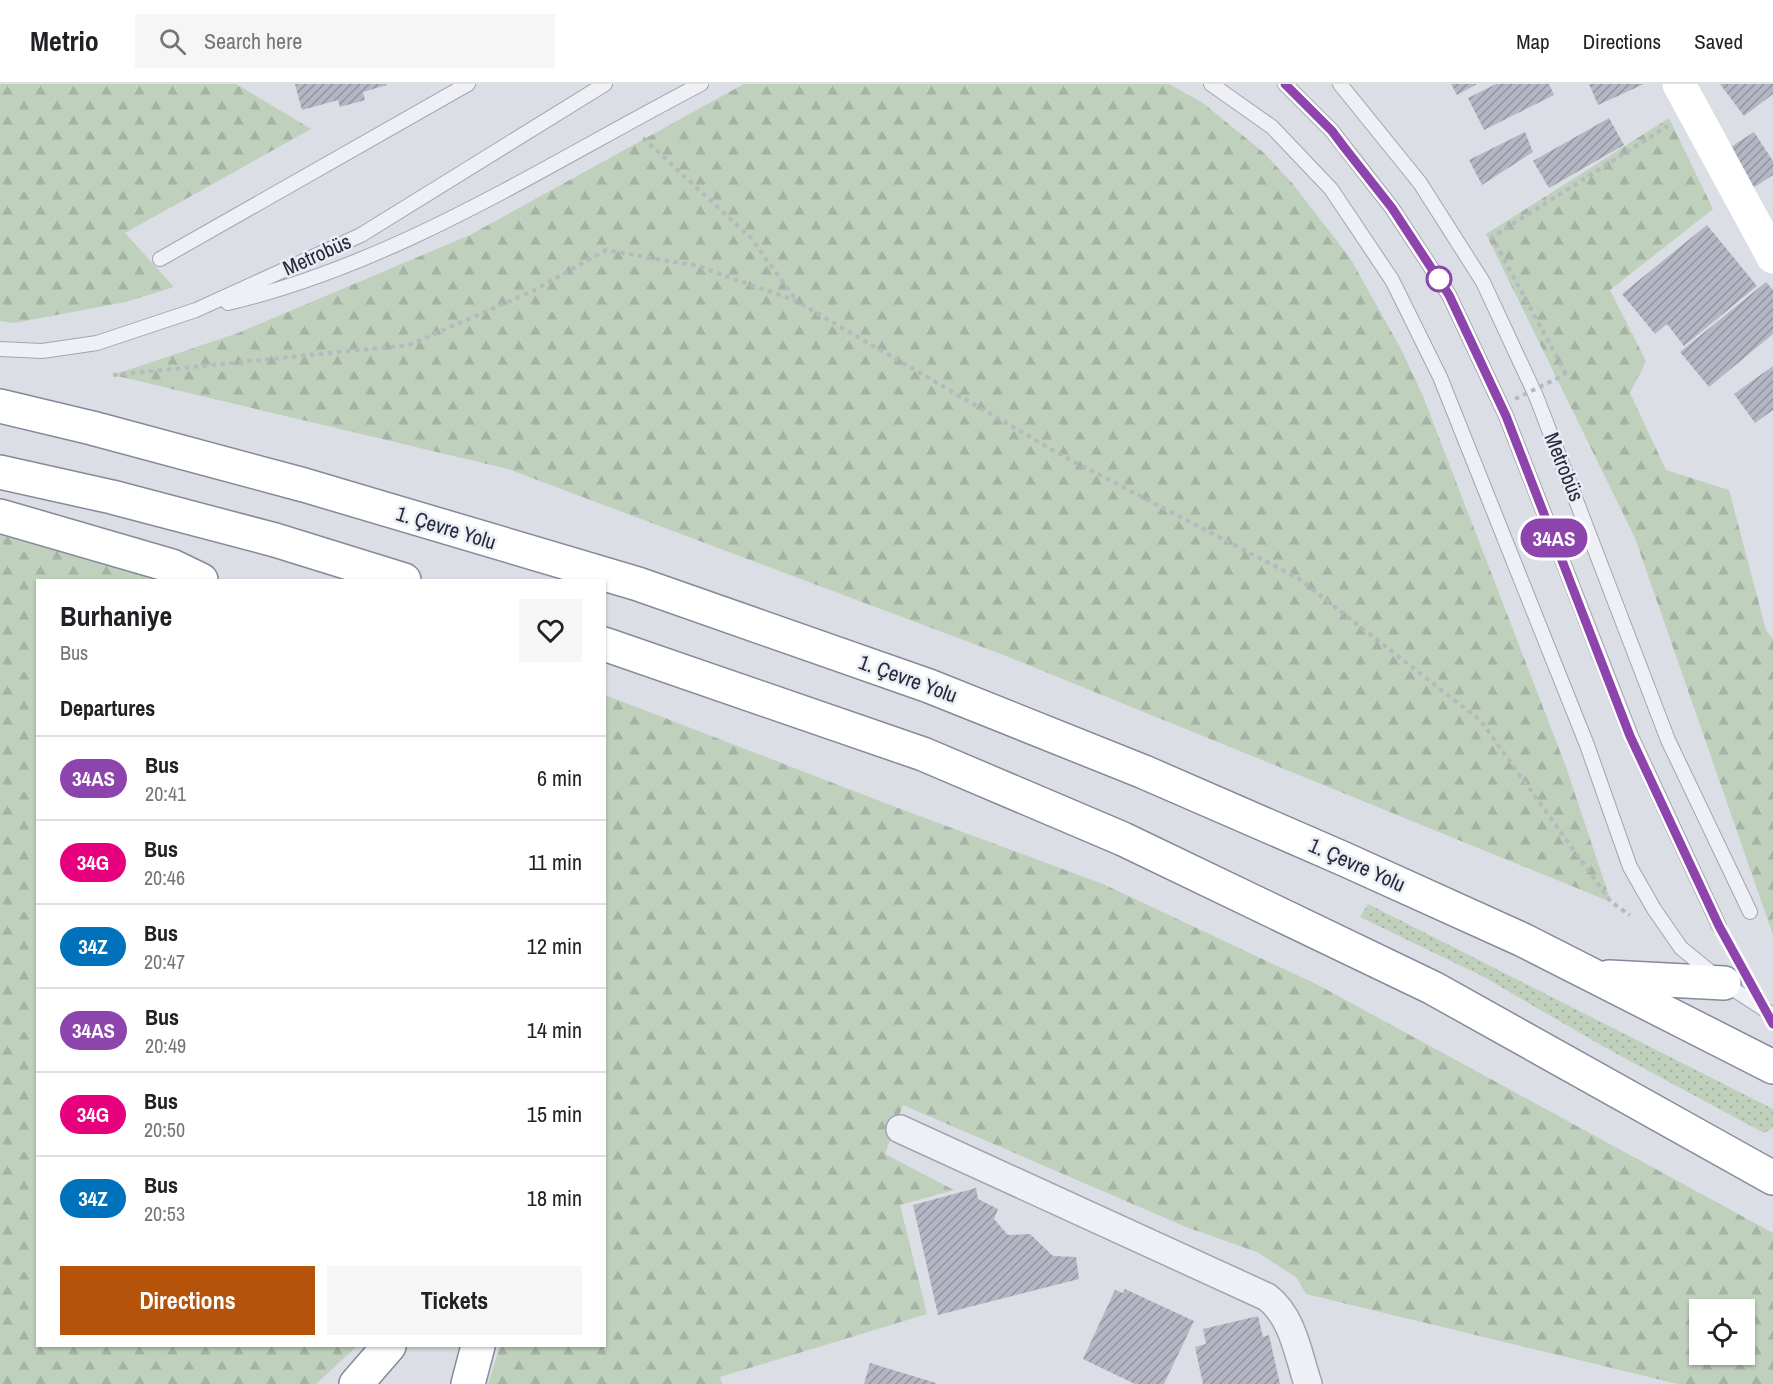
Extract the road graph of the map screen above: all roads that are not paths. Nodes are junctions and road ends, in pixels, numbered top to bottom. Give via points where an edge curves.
1 (468, 84) edge
2 (605, 84) edge
3 (701, 84) edge
4 (1211, 84) edge
5 (1285, 84) edge
6 (1340, 84) edge
7 (1687, 97) edge
8 (1773, 257) edge
9 (160, 259) dead end
10 (196, 310) junction
11 (0, 349) edge
12 (0, 406) edge
13 (0, 472) edge
14 (0, 516) edge
15 (199, 579) edge
16 (401, 579) edge
17 (606, 645) edge
18 (1750, 912) dead end
19 (1719, 926) dead end
20 (1594, 976) junction
21 (1724, 983) junction
22 (1773, 1015) edge
23 (1773, 1067) edge
24 (900, 1129) dead end
25 (1773, 1178) edge
26 (388, 1347) edge
27 (478, 1347) edge
28 (356, 1384) edge
29 (468, 1384) edge
30 (1308, 1384) edge

1 - 9 lane
2 - 10 lane, Metrobüs via 361,235
3 - 10 lane via 475,206 346,267 267,294
4 - 21 lane via 1272,127 1331,189 1392,280 1440,377 1587,745 1630,867 1681,948
5 - 19 lane, Metrobüs via 1359,165 1449,295 1506,416 1630,736
6 - 18 lane, Metrobüs via 1420,183 1483,282 1536,396 1668,740
7 - 8 main road
10 - 11 lane, Metrobüs via 97,343 42,351
12 - 20 main road, 1. Çevre Yolu via 304,485 638,584 929,686 1165,781 1523,940
13 - 16 main road via 275,540
14 - 15 main road via 172,566
17 - 25 main road via 923,754 1123,839 1433,988
20 - 21 main road
20 - 23 main road, 1. Çevre Yolu
21 - 22 lane
24 - 30 street via 1267,1297 1284,1315
26 - 28 main road
27 - 29 main road

